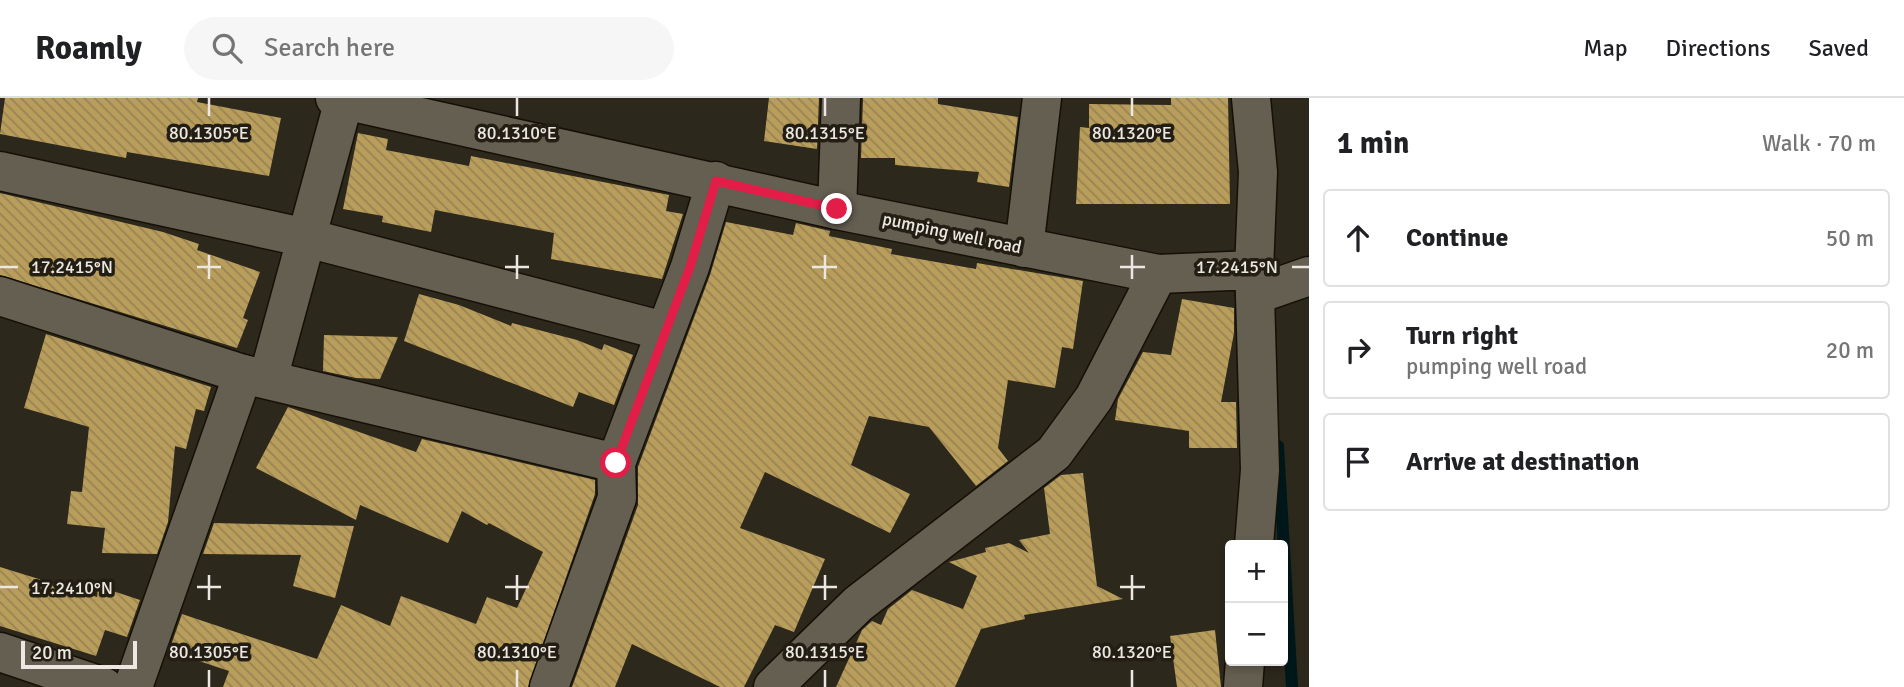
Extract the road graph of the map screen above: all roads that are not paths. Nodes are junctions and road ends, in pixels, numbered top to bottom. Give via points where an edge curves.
1 (841, 98) edge
2 (1042, 98) edge
3 (1251, 98) edge
4 (339, 99) edge
5 (0, 171) edge
6 (716, 181) junction
7 (837, 209) junction
8 (307, 238) junction
9 (1024, 248) junction
10 (1158, 274) junction
11 (1306, 277) edge
12 (1256, 286) junction
13 (0, 296) edge
14 (664, 331) junction
15 (256, 376) junction
16 (616, 463) junction
17 (1254, 540) edge
18 (0, 652) edge
19 (1245, 666) edge
20 (104, 687) edge
21 (134, 687) edge
22 (549, 687) edge
23 (773, 687) edge
24 (1243, 687) edge

1 - 7 street
2 - 9 street
3 - 12 street via 1258,172
4 - 6 street, pumping well road
4 - 8 street
5 - 8 street
6 - 7 street, pumping well road
6 - 14 street via 690,267
7 - 9 street, pumping well road
8 - 14 street
8 - 15 street
9 - 10 street, pumping well road
10 - 12 street, pumping well road
10 - 23 street via 1094,398 1054,453 858,604
11 - 12 street
12 - 17 street via 1260,470
13 - 15 street
14 - 16 street
15 - 16 street
15 - 21 street
16 - 22 street via 617,498
18 - 20 street
19 - 24 street

